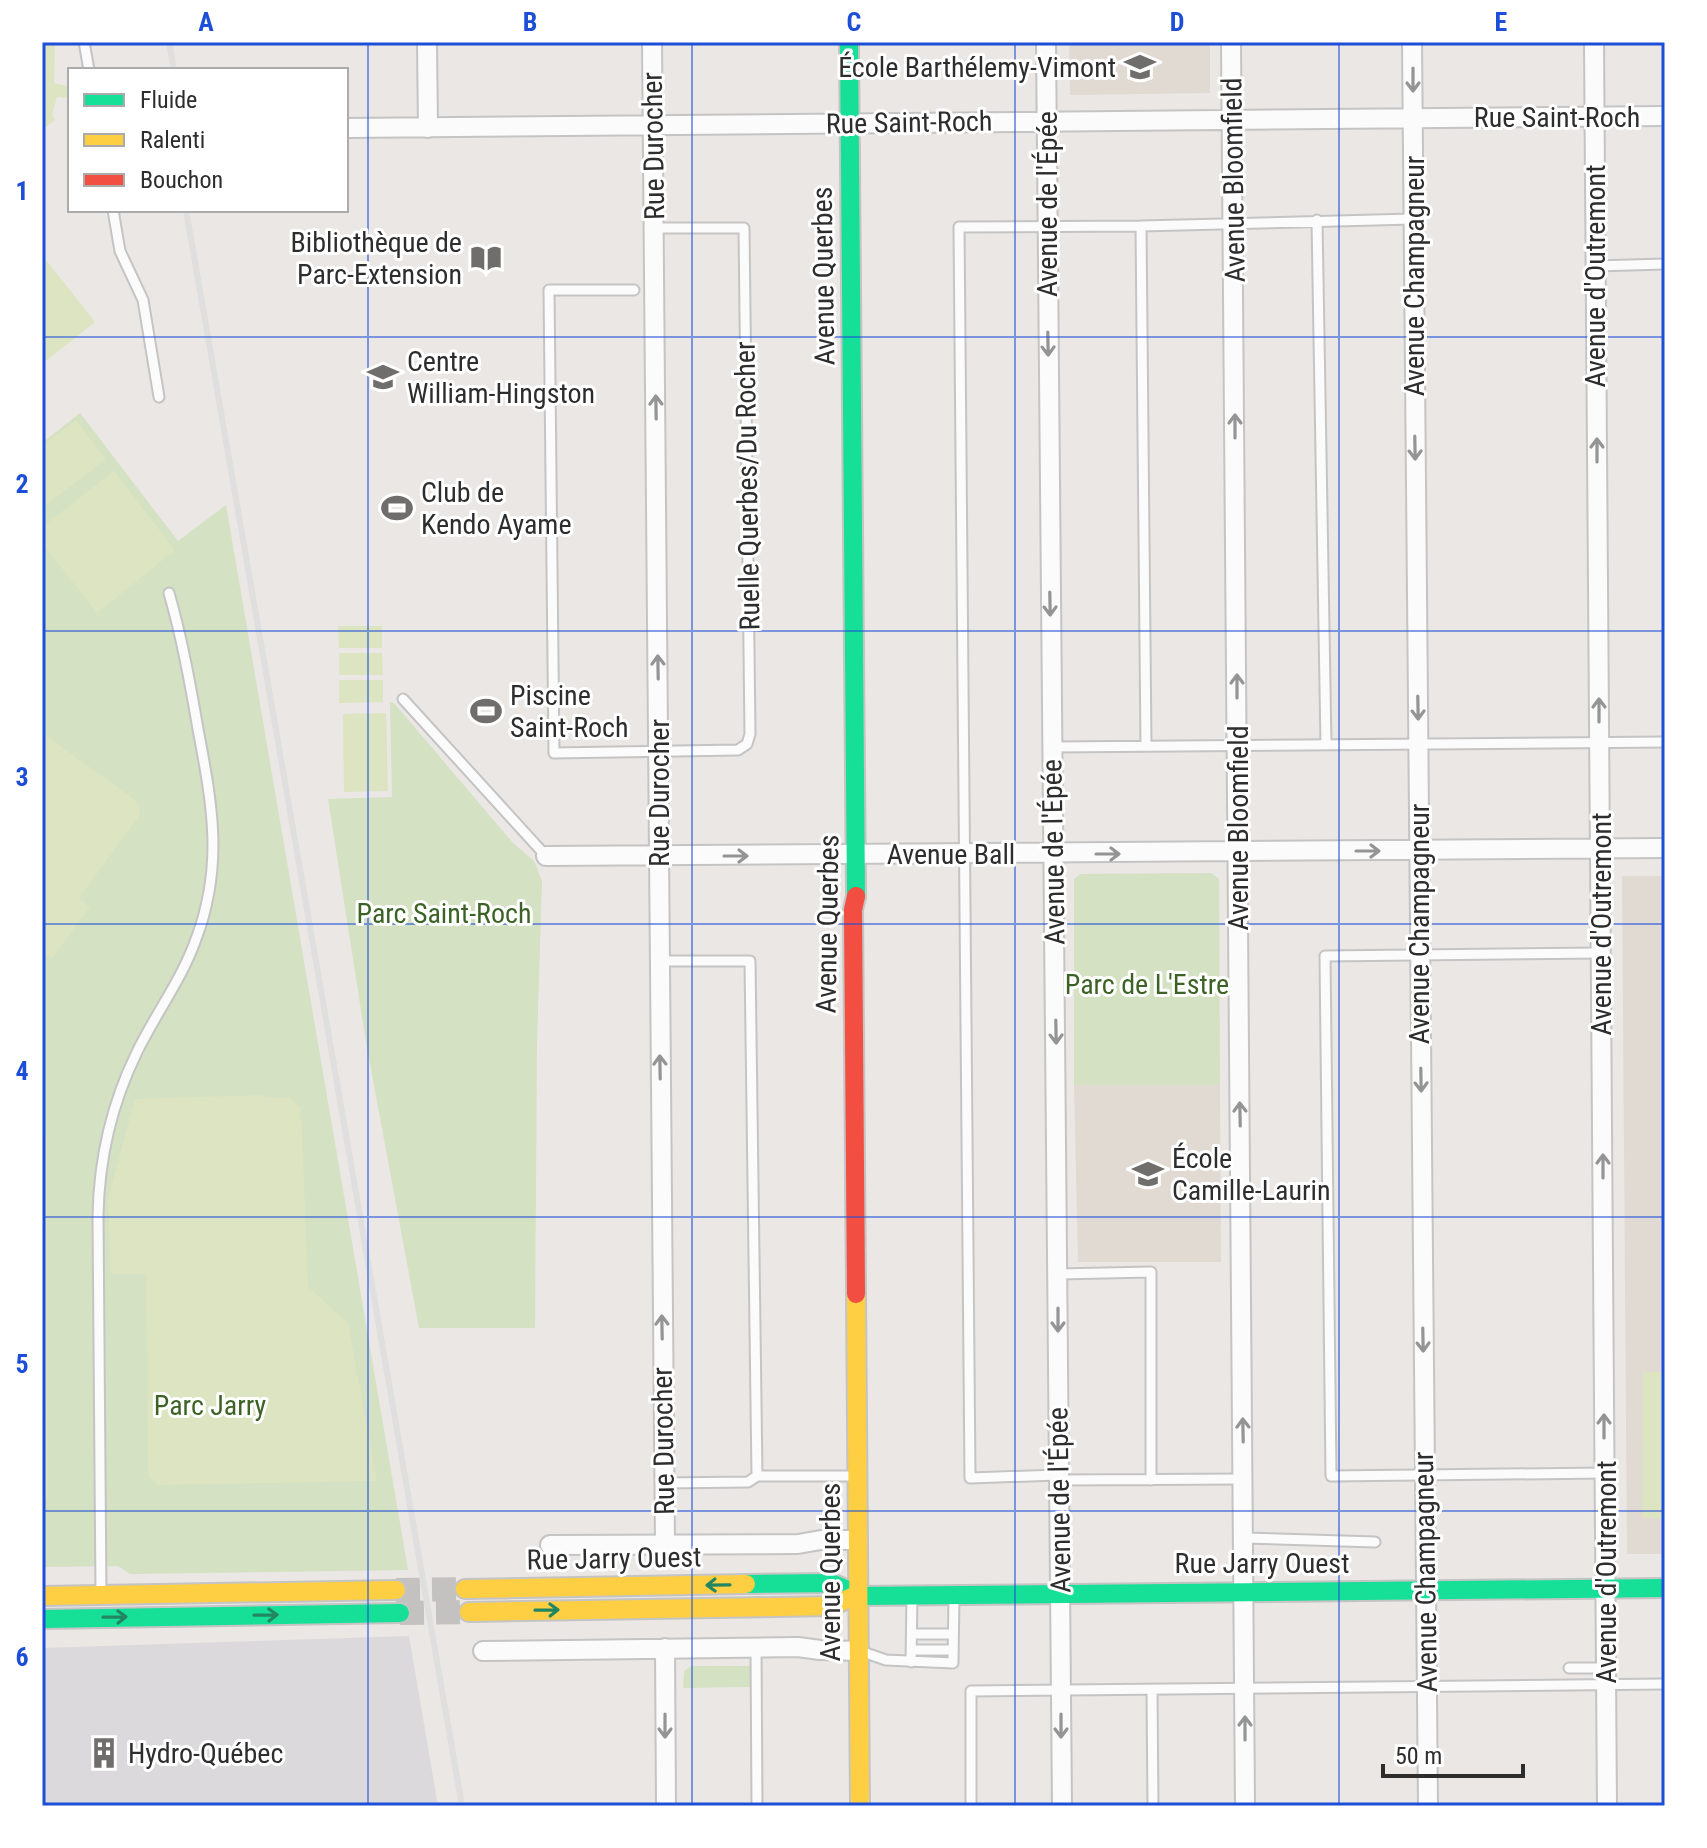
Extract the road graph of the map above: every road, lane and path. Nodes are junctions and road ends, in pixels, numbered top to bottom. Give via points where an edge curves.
1 (84, 42) edge
2 (427, 42) edge
3 (652, 42) edge
4 (849, 42) edge
5 (1046, 42) edge
6 (1231, 42) edge
7 (1412, 42) edge
8 (1594, 42) edge
9 (89, 68) edge
10 (1665, 116) edge
11 (1594, 117) junction
12 (1413, 118) junction
13 (1047, 120) junction
14 (1232, 120) junction
15 (850, 122) junction
16 (653, 124) junction
17 (348, 128) edge
18 (428, 128) junction
19 (113, 212) edge
20 (1413, 219) junction
21 (1317, 220) junction
22 (1233, 224) junction
23 (1047, 226) junction
24 (1141, 226) junction
25 (654, 228) junction
26 (1665, 264) edge
27 (1595, 266) junction
28 (634, 290) dead end
29 (159, 397) dead end
30 (169, 593) dead end
31 (403, 699) dead end
32 (1599, 742) junction
33 (1665, 742) edge
34 (1418, 744) junction
35 (1326, 745) junction
36 (1146, 746) junction
37 (1237, 746) junction
38 (1052, 747) junction
39 (659, 752) junction
40 (1600, 848) junction
41 (1665, 848) edge
42 (1419, 851) junction
43 (1238, 852) junction
44 (964, 854) junction
45 (1053, 854) junction
46 (857, 855) junction
47 (546, 856) joint
48 (658, 856) junction
49 (1601, 953) junction
50 (1419, 955) junction
51 (659, 961) junction
52 (1058, 1274) junction
53 (1605, 1473) junction
54 (1424, 1475) junction
55 (757, 1476) junction
56 (857, 1476) junction
57 (1058, 1478) junction
58 (1244, 1479) junction
59 (1151, 1480) junction
60 (663, 1483) junction
61 (1245, 1538) junction
62 (858, 1540) junction
63 (1375, 1542) dead end
64 (550, 1545) dead end
65 (665, 1545) junction
66 (1606, 1588) junction
67 (1665, 1588) edge
68 (465, 1589) tunnel mouth
69 (396, 1590) tunnel mouth
70 (1426, 1590) junction
71 (1060, 1592) junction
72 (1246, 1592) junction
73 (858, 1594) junction
74 (912, 1594) junction
75 (954, 1594) junction
76 (101, 1595) junction
77 (42, 1596) edge
78 (469, 1612) tunnel mouth
79 (400, 1613) tunnel mouth
80 (42, 1619) edge
81 (912, 1634) junction
82 (953, 1634) junction
83 (756, 1647) junction
84 (665, 1648) junction
85 (911, 1650) junction
86 (953, 1650) junction
87 (483, 1651) dead end
88 (859, 1651) junction
89 (911, 1662) junction
90 (1569, 1668) dead end
91 (1606, 1676) junction
92 (1665, 1684) edge
93 (1426, 1686) junction
94 (1245, 1688) junction
95 (1152, 1690) junction
96 (1061, 1691) junction
97 (666, 1806) edge
98 (757, 1806) edge
99 (860, 1806) edge
100 (971, 1806) edge
101 (1062, 1806) edge
102 (1153, 1806) edge
103 (1245, 1806) edge
104 (1428, 1806) edge
105 (1607, 1806) edge

1 - 9 lane
2 - 18 street
3 - 16 street, Rue Durocher
4 - 15 main road, Avenue Querbes
5 - 13 street, Avenue de l'Épée
6 - 14 street, Avenue Bloomfield
7 -> 12 street, Avenue Champagneur
8 - 11 street, Avenue d'Outremont
10 - 11 street, Rue Saint-Roch
11 - 12 street, Rue Saint-Roch
11 - 27 street, Avenue d'Outremont
12 - 14 street, Rue Saint-Roch
12 - 20 street, Avenue Champagneur
13 - 14 street, Rue Saint-Roch
13 - 15 street, Rue Saint-Roch
13 - 23 street, Avenue de l'Épée
14 - 22 street, Avenue Bloomfield
15 - 16 street, Rue Saint-Roch
15 - 46 main road, Avenue Querbes
16 - 18 street, Rue Saint-Roch
16 - 25 street, Rue Durocher
17 - 18 street, Rue Saint-Roch
19 - 29 lane via 120,251 143,300
20 - 21 lane
20 -> 34 street, Avenue Champagneur
21 - 22 lane
21 - 35 lane
22 - 24 lane
37 -> 22 street, Avenue Bloomfield
23 - 24 lane
23 -> 38 street, Avenue de l'Épée
23 - 44 lane via 959,227
24 - 36 lane
39 -> 25 street, Rue Durocher
25 - 39 lane, Ruelle Querbes/Du Rocher via 744,228 750,734 738,750
26 - 27 lane
32 -> 27 street, Avenue d'Outremont
28 - 39 lane via 549,290 554,753
30 - 76 lane via 183,639 214,852 210,894 196,940 128,1072 102,1166
31 - 47 lane, Avenue Ball
32 - 33 lane
32 - 34 lane
32 - 40 street, Avenue d'Outremont
34 - 35 lane
34 - 42 street, Avenue Champagneur
35 - 37 lane
36 - 37 lane
36 - 38 lane
37 - 43 street, Avenue Bloomfield
38 - 45 street, Avenue de l'Épée
39 - 48 street, Rue Durocher
40 - 41 street, Avenue Ball
40 - 42 street, Avenue Ball
40 - 49 street, Avenue d'Outremont
43 -> 42 street, Avenue Ball
42 - 50 street, Avenue Champagneur
45 -> 43 street, Avenue Ball
58 -> 43 street, Avenue Bloomfield
44 - 45 street, Avenue Ball
44 - 46 street, Avenue Ball
44 - 57 lane via 970,1478
45 -> 52 street, Avenue de l'Épée
48 -> 46 street, Avenue Ball
46 - 56 main road, Avenue Querbes
47 - 48 street, Avenue Ball
48 - 51 street, Rue Durocher
49 - 50 lane
53 -> 49 street, Avenue d'Outremont
50 -> 54 street, Avenue Champagneur
50 - 54 lane via 1325,956 1331,1476
51 - 55 lane via 750,961
60 -> 51 street, Rue Durocher
52 -> 57 street, Avenue de l'Épée
52 - 59 lane via 1151,1272
53 - 54 lane
53 - 66 street, Avenue d'Outremont
54 - 70 street, Avenue Champagneur
55 - 56 lane
55 - 60 lane via 748,1482
56 - 62 main road, Avenue Querbes
57 - 59 lane
57 - 71 street, Avenue de l'Épée
58 - 59 lane
58 - 61 street, Avenue Bloomfield
60 - 65 street, Rue Durocher
61 - 63 lane
61 - 72 street, Avenue Bloomfield
62 - 65 street, Rue Jarry Ouest
62 - 73 main road, Avenue Querbes
64 - 65 street, Rue Jarry Ouest
66 - 67 main road, Rue Jarry Ouest
66 - 70 main road, Rue Jarry Ouest
66 - 91 street, Avenue d'Outremont
73 -> 68 main road, Rue Jarry Ouest via 831,1583
69 - 76 main road
70 - 72 main road, Rue Jarry Ouest
70 - 93 street, Avenue Champagneur
71 - 72 main road, Rue Jarry Ouest
71 - 75 main road, Rue Jarry Ouest
71 - 96 street, Avenue de l'Épée
72 - 94 street, Avenue Bloomfield
73 - 74 main road, Rue Jarry Ouest
78 -> 73 main road, Rue Jarry Ouest via 832,1606
73 - 88 main road, Avenue Querbes
74 - 75 main road, Rue Jarry Ouest
74 - 81 lane
75 - 82 lane
76 - 77 main road
80 -> 79 main road
81 - 82 lane
81 - 85 lane
82 - 86 lane
83 - 84 street
83 - 88 street
83 - 98 lane
84 - 87 street
84 -> 97 street
85 - 86 lane
85 - 89 lane
86 - 89 lane via 953,1663 942,1668
88 - 89 lane
88 - 99 main road, Avenue Querbes
90 - 91 lane
91 - 92 lane
91 - 93 lane
91 - 105 street, Avenue d'Outremont
93 - 94 lane
93 - 104 street, Avenue Champagneur
94 - 95 lane
103 -> 94 street, Avenue Bloomfield
95 - 96 lane
95 - 102 lane
96 - 100 lane via 971,1691
96 -> 101 street, Avenue de l'Épée

